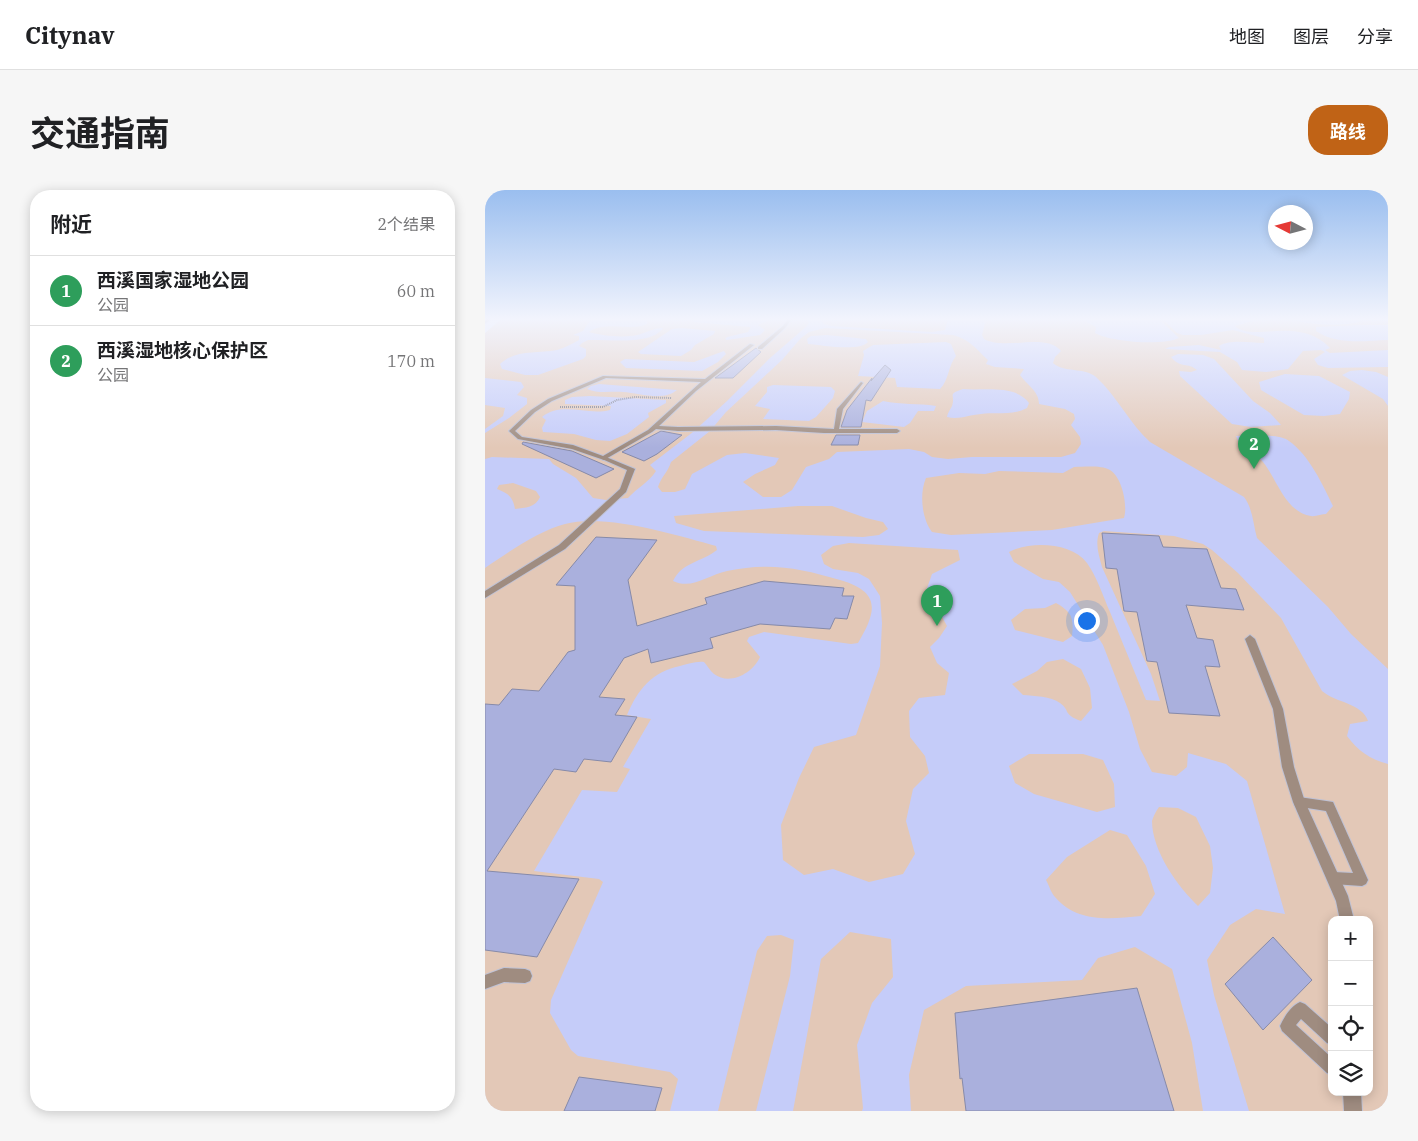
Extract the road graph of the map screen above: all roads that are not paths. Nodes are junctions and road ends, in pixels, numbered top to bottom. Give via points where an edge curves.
1 (730, 362) edge
2 (706, 381) junction
3 (861, 383) dead end
4 (656, 427) junction
5 (678, 429) joint
6 (836, 431) junction
7 (897, 431) dead end
8 (604, 458) junction
9 (485, 596) edge
10 (1250, 639) dead end
11 (1299, 802) junction
12 (1333, 878) junction
13 (1346, 916) edge
14 (525, 976) dead end
15 (485, 982) edge
16 (1328, 1034) edge
17 (1328, 1064) edge
18 (1352, 1096) edge
19 (1353, 1111) edge

1 - 2 lane
2 - 4 lane
2 - 8 lane via 605,377 564,393 540,407 512,431 520,438 573,447
3 - 6 lane via 840,409
4 - 5 lane
4 - 8 lane
5 - 6 lane
6 - 7 lane
8 - 9 street via 631,469 623,490 562,547
10 - 11 street via 1278,709 1288,767
11 - 12 street
11 - 12 lane via 1329,806 1362,880
12 - 13 street
14 - 15 lane via 504,975
16 - 17 lane via 1300,1008 1287,1026
18 - 19 street

